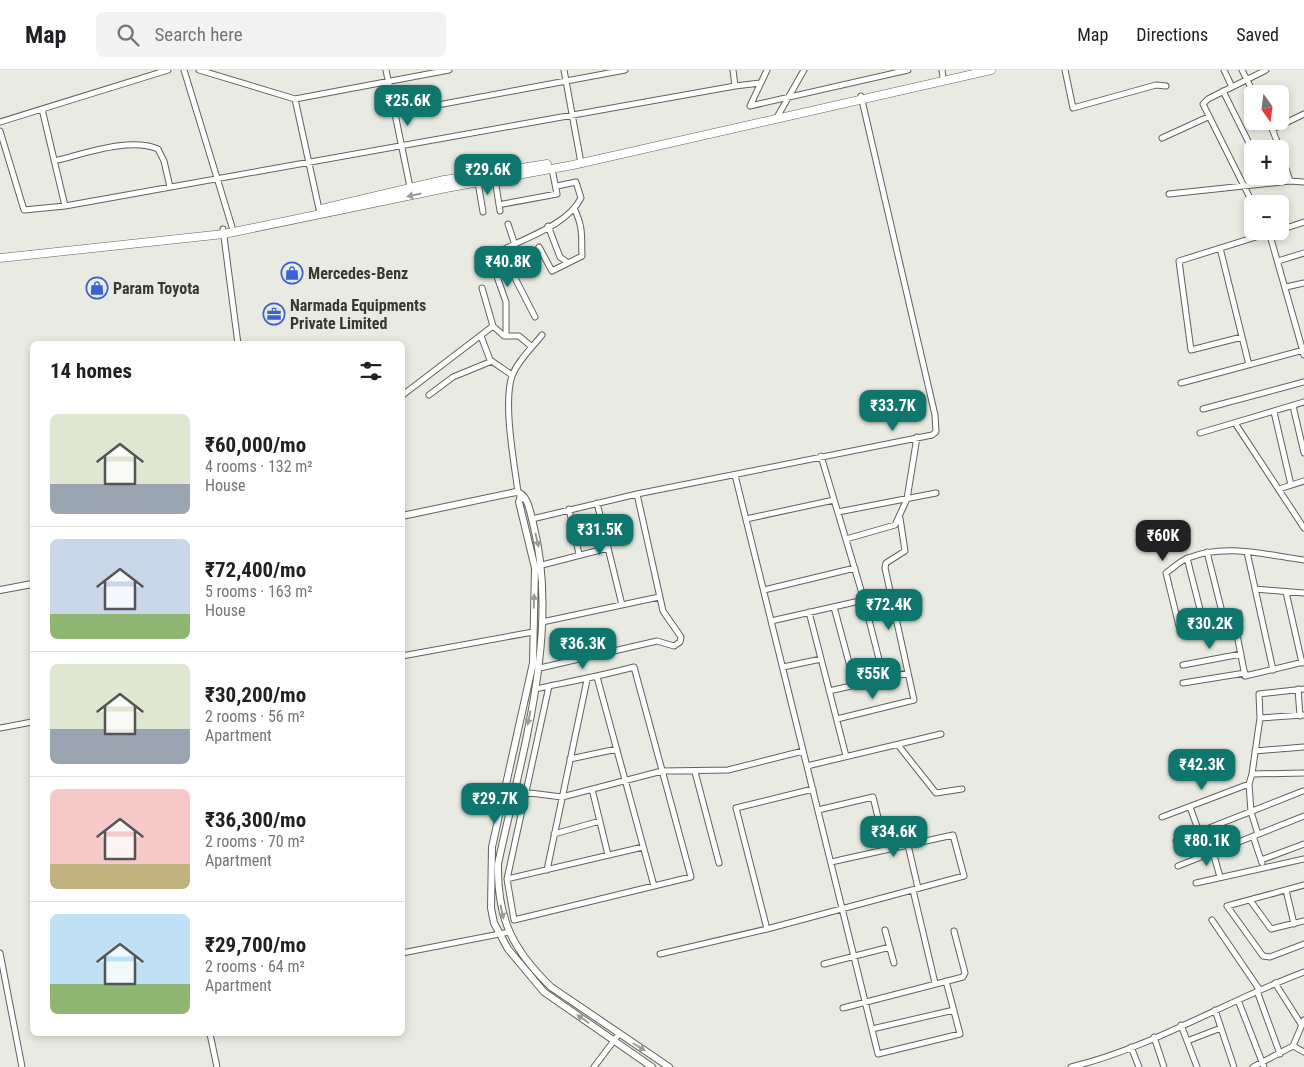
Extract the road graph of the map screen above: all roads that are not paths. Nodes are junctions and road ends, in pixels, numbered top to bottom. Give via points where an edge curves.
1 (168, 70) edge
2 (184, 70) edge
3 (199, 70) edge
4 (386, 70) edge
5 (449, 70) edge
6 (564, 70) edge
7 (625, 70) edge
8 (733, 70) edge
9 (767, 70) edge
10 (804, 70) edge
11 (908, 70) edge
12 (976, 70) edge
13 (991, 70) edge
14 (1065, 70) edge
15 (1224, 70) edge
16 (1242, 70) edge
17 (1266, 70) edge
18 (942, 74) edge
19 (1246, 80) junction
20 (566, 81) junction
21 (389, 82) junction
22 (760, 83) junction
23 (1249, 85) edge
24 (735, 86) junction
25 (1166, 86) dead end
26 (1232, 87) junction
27 (1223, 91) junction
28 (790, 95) junction
29 (862, 97) junction
30 (295, 99) junction
31 (42, 109) junction
32 (395, 113) junction
33 (1304, 114) edge
34 (572, 115) junction
35 (776, 117) junction
36 (1208, 117) junction
37 (0, 122) edge
38 (1289, 122) edge
39 (1273, 130) edge
40 (0, 131) edge
41 (1162, 138) dead end
42 (1248, 140) edge
43 (1277, 140) edge
44 (402, 146) junction
45 (54, 160) junction
46 (581, 161) junction
47 (308, 162) junction
48 (552, 168) junction
49 (218, 178) junction
50 (1289, 178) edge
51 (495, 179) junction
52 (1290, 181) junction
53 (478, 182) junction
54 (1304, 182) edge
55 (556, 186) junction
56 (170, 187) junction
57 (410, 187) junction
58 (1244, 187) junction
59 (1169, 194) dead end
60 (1248, 195) edge
61 (504, 204) dead end
62 (65, 206) junction
63 (574, 208) junction
64 (319, 210) junction
65 (500, 211) dead end
66 (483, 212) dead end
67 (1304, 222) edge
68 (508, 224) dead end
69 (548, 226) junction
70 (1289, 227) edge
71 (232, 228) junction
72 (224, 232) junction
73 (1246, 240) edge
74 (1273, 240) edge
75 (515, 245) junction
76 (539, 247) dead end
77 (507, 248) junction
78 (1220, 248) junction
79 (1304, 253) edge
80 (0, 254) edge
81 (0, 258) edge
82 (1278, 261) junction
83 (568, 263) junction
84 (1304, 283) edge
85 (1286, 287) junction
86 (482, 288) dead end
87 (535, 317) dead end
88 (493, 326) junction
89 (542, 335) dead end
90 (481, 336) junction
91 (506, 336) junction
92 (1242, 337) junction
93 (238, 341) edge
94 (532, 347) junction
95 (1304, 352) edge
96 (492, 361) junction
97 (1249, 365) junction
98 (512, 375) junction
99 (1304, 382) edge
100 (1181, 383) dead end
101 (405, 393) edge
102 (429, 395) dead end
103 (1304, 402) edge
104 (1293, 406) junction
105 (1203, 409) dead end
106 (1274, 412) junction
107 (1235, 423) junction
108 (1200, 433) dead end
109 (917, 437) junction
110 (1304, 453) edge
111 (821, 456) junction
112 (735, 475) junction
113 (1304, 481) edge
114 (1291, 485) junction
115 (1279, 489) junction
116 (520, 493) junction
117 (936, 493) dead end
118 (637, 494) junction
119 (907, 498) junction
120 (834, 500) junction
121 (597, 503) junction
122 (569, 509) junction
123 (838, 512) junction
124 (405, 515) edge
125 (900, 518) junction
126 (532, 519) junction
127 (746, 519) junction
128 (1304, 528) edge
129 (846, 539) junction
130 (608, 548) junction
131 (1207, 552) junction
132 (1247, 552) junction
133 (579, 554) junction
134 (1186, 558) junction
135 (1304, 560) edge
136 (542, 565) junction
137 (855, 568) junction
138 (30, 584) edge
139 (0, 590) edge
140 (764, 590) junction
141 (1255, 590) junction
142 (1286, 592) junction
143 (1304, 593) edge
144 (659, 597) junction
145 (864, 600) junction
146 (622, 605) junction
147 (834, 607) junction
148 (809, 612) junction
149 (1239, 613) dead end
150 (1233, 614) junction
151 (1223, 616) junction
152 (1203, 620) junction
153 (771, 621) junction
154 (542, 622) junction
155 (534, 632) junction
156 (1241, 654) junction
157 (405, 655) edge
158 (821, 659) junction
159 (1303, 663) edge
160 (1183, 665) dead end
161 (783, 667) junction
162 (540, 668) junction
163 (1273, 670) junction
164 (908, 673) junction
165 (1245, 674) junction
166 (597, 677) junction
167 (884, 679) junction
168 (587, 680) junction
169 (1183, 683) dead end
170 (855, 685) junction
171 (549, 686) junction
172 (535, 689) junction
173 (1301, 689) edge
174 (829, 691) junction
175 (1302, 716) edge
176 (1260, 718) junction
177 (836, 719) junction
178 (30, 722) edge
179 (0, 728) edge
180 (940, 734) dead end
181 (898, 745) junction
182 (1304, 747) edge
183 (617, 749) junction
184 (803, 751) junction
185 (1255, 751) junction
186 (846, 756) junction
187 (570, 759) junction
188 (807, 766) junction
189 (662, 771) junction
190 (695, 772) junction
191 (1304, 773) edge
192 (1252, 774) junction
193 (626, 781) junction
194 (1249, 784) junction
195 (592, 789) junction
196 (812, 789) junction
197 (962, 789) dead end
198 (1304, 789) edge
199 (514, 791) junction
200 (527, 792) junction
201 (1304, 795) edge
202 (562, 797) junction
203 (1190, 807) junction
204 (818, 810) junction
205 (1251, 812) junction
206 (1304, 816) edge
207 (1162, 817) dead end
208 (600, 821) junction
209 (1199, 832) junction
210 (554, 834) junction
211 (1255, 835) junction
212 (1176, 841) dead end
213 (1304, 844) edge
214 (908, 845) junction
215 (643, 847) junction
216 (886, 850) junction
217 (1213, 852) junction
218 (608, 855) junction
219 (1304, 859) edge
220 (1261, 860) junction
221 (830, 862) junction
222 (719, 863) dead end
223 (1178, 866) dead end
224 (1264, 868) junction
225 (547, 870) junction
226 (1220, 877) junction
227 (507, 879) junction
228 (1196, 883) dead end
229 (1304, 885) edge
230 (654, 886) junction
231 (915, 889) junction
232 (1286, 890) junction
233 (1250, 900) junction
234 (842, 909) junction
235 (1212, 920) dead end
236 (1304, 921) edge
237 (1294, 924) junction
238 (767, 929) junction
239 (885, 930) dead end
240 (954, 931) dead end
241 (510, 932) junction
242 (499, 934) junction
243 (1304, 944) edge
244 (890, 947) junction
245 (405, 952) edge
246 (0, 953) edge
247 (660, 954) dead end
248 (854, 956) junction
249 (894, 962) dead end
250 (824, 964) dead end
251 (1, 967) edge
252 (1304, 972) edge
253 (946, 980) junction
254 (935, 983) junction
255 (1275, 983) junction
256 (1258, 990) junction
257 (1238, 1000) junction
258 (865, 1002) junction
259 (843, 1008) dead end
260 (954, 1010) junction
261 (1215, 1010) junction
262 (1303, 1021) edge
263 (1181, 1025) junction
264 (1221, 1028) junction
265 (872, 1029) junction
266 (619, 1034) junction
267 (210, 1036) edge
268 (1154, 1036) junction
269 (614, 1041) junction
270 (1187, 1041) junction
271 (1293, 1046) junction
272 (1131, 1047) junction
273 (1304, 1052) edge
274 (1280, 1054) junction
275 (1093, 1064) edge
276 (1263, 1065) edge
277 (22, 1067) edge
278 (217, 1067) edge
279 (594, 1067) edge
280 (652, 1067) edge
281 (669, 1067) edge
282 (1071, 1067) edge
283 (1139, 1067) edge
284 (1164, 1067) edge
285 (1197, 1067) edge
286 (1234, 1067) edge
287 (1253, 1067) edge

1 - 31 street
2 - 49 street
3 - 30 street
4 - 21 street
5 - 21 street
6 - 20 street
7 - 20 street
8 - 24 street
9 - 22 street
10 - 28 street
11 - 28 street
12 - 18 main road
13 - 29 main road
14 - 25 street via 1073,108 1156,85
15 - 26 street
16 - 19 street
17 - 19 street
18 - 29 main road
19 - 23 street
19 - 26 street
20 - 32 street
20 - 34 street
21 - 30 street
21 - 32 street
22 - 24 street
22 - 28 street via 750,106
24 - 34 street
26 - 27 street
27 - 36 street via 1204,102
27 - 42 street
28 - 35 street
29 - 35 main road
29 - 109 street via 938,428 932,435
30 - 47 street
31 - 37 street
31 - 45 street
32 - 44 street
33 - 38 street
34 - 44 street
34 - 46 street
35 - 46 main road
36 - 41 street
36 - 58 street
39 - 43 street
40 - 62 street via 24,210
44 - 47 street
44 - 57 street
45 - 56 street via 129,144 149,145 158,148
45 - 62 street
46 - 48 main road
46 - 57 main road
47 - 49 street
47 - 64 street
48 - 51 main road
48 - 55 street
49 - 56 street
49 - 71 street
50 - 52 street
51 - 53 main road
51 - 65 street
52 - 54 street
52 - 58 street
53 - 66 street
53 -> 72 main road
55 - 61 street via 556,194
55 - 63 street via 576,182 581,198
56 - 62 street
57 - 64 main road
58 - 59 street
58 - 60 street
63 - 69 street
63 - 83 street via 584,237 579,246 582,255
64 - 71 main road
67 - 70 street
68 - 75 street
69 - 75 street
69 - 83 street via 560,257
71 - 72 main road
72 - 80 main road
72 - 81 main road
72 - 93 street
73 - 78 street
74 - 82 street
75 - 77 street
76 - 83 street via 552,271
77 - 87 street via 516,280
77 - 91 street via 490,257 506,302
78 - 92 street
78 - 92 street via 1179,261 1191,350
79 - 82 street
82 - 85 street
84 - 85 street
85 - 95 street
86 - 88 street
88 - 90 street
88 - 91 street
89 - 94 street
90 - 96 street
90 - 101 street
91 - 94 street via 519,336
92 - 97 street
94 - 98 street
95 - 97 street
96 - 98 street
96 - 102 street via 453,377
97 - 100 street
98 - 116 street via 508,396
99 - 105 street
103 - 104 street
104 - 106 street
104 - 110 street
106 - 107 street
106 - 114 street
107 - 108 street
107 - 115 street
109 - 111 street
109 - 119 street
111 - 112 street
111 - 120 street
112 - 118 street
112 - 127 street
113 - 114 street
114 - 115 street
115 - 128 street
116 - 124 street
116 - 126 street via 527,500
155 -> 116 street via 534,568
117 - 119 street
118 - 121 street
118 - 144 street
119 - 123 street
119 - 125 street
120 - 123 street
120 - 127 street
121 - 122 street
121 - 130 street
122 - 126 street
122 - 133 street
123 - 129 street
125 - 129 street via 896,526
125 - 164 street via 905,552 885,565
126 -> 136 street
127 - 140 street
129 - 137 street
130 - 133 street
130 - 146 street
131 - 132 street
131 - 134 street
131 - 151 street
132 - 135 street
132 - 141 street
133 - 136 street
134 - 152 street
134 - 152 street via 1166,573 1178,626
136 - 154 street
137 - 140 street
137 - 145 street
138 - 139 street
140 - 153 street
141 - 142 street
141 - 163 street
142 - 143 street
142 - 159 street
144 - 146 street
144 - 162 street via 663,611 681,637 677,645 657,642
145 - 147 street
145 - 167 street
146 - 154 street
147 - 148 street
147 - 170 street
148 - 153 street
148 - 158 street
149 - 150 street
150 - 151 street
150 - 156 street
151 - 152 street
153 - 161 street
154 - 162 street
155 - 157 street
155 - 242 street via 532,672 492,847 491,908
156 - 160 street
156 - 165 street
158 - 161 street
158 - 174 street
159 - 163 street
161 - 184 street
162 - 172 street
163 - 165 street
164 - 167 street
164 - 177 street via 914,700
165 - 169 street
166 - 168 street
166 - 183 street
166 - 189 street via 634,667
167 - 170 street
168 - 171 street
168 - 187 street
170 - 174 street
171 - 172 street
171 - 200 street
172 -> 199 street
173 - 175 street
173 - 176 street via 1259,694
174 - 177 street
175 - 176 street
176 - 185 street
177 - 186 street
178 - 179 street
180 - 181 street
181 - 186 street
181 - 197 street via 936,793
182 - 185 street
183 - 187 street
183 - 193 street
184 - 188 street
184 - 190 street via 728,770
185 - 192 street
186 - 188 street
187 - 202 street
188 - 196 street
189 - 190 street
189 - 193 street
189 - 230 street via 691,877
190 - 222 street
191 - 192 street
192 - 194 street
193 - 195 street
193 - 215 street
194 - 203 street
194 - 205 street
195 - 202 street
195 - 208 street
196 - 204 street
196 - 238 street via 736,808
198 - 201 street
198 - 205 street
199 - 200 street
199 -> 241 street via 498,864 497,886 504,922
200 - 202 street
200 - 227 street
202 - 210 street
203 - 207 street
203 - 209 street
204 - 216 street via 873,797
204 - 221 street
205 - 209 street
205 - 211 street
206 - 211 street
208 - 210 street
208 - 218 street
209 - 212 street
210 - 225 street
211 - 217 street
211 - 220 street
213 - 220 street
214 - 216 street
214 - 231 street
214 - 231 street via 953,835 964,876
215 - 218 street
215 - 230 street
216 - 221 street
217 - 223 street
217 - 226 street
218 - 225 street
219 - 224 street
220 - 224 street
221 - 234 street
224 - 226 street
225 - 227 street
226 - 228 street
227 - 230 street via 514,920
229 - 232 street
231 - 234 street
231 - 254 street
232 - 233 street
232 - 237 street
233 - 237 street via 1271,929
233 - 243 street via 1227,906 1261,955 1270,957
234 - 238 street
234 - 248 street
235 - 256 street
236 - 237 street
238 - 247 street
239 - 244 street
240 - 253 street via 965,973 963,977
241 - 242 street
241 - 266 street via 515,944 551,987
242 - 245 street
269 -> 242 street via 544,992
244 - 248 street
244 - 249 street
246 - 251 street
248 - 250 street
248 - 258 street
251 - 277 street
252 - 255 street
253 - 254 street
253 - 260 street
254 - 258 street
255 - 256 street
255 - 262 street
256 - 257 street
256 - 274 street
257 - 261 street
257 - 276 street
258 - 259 street
258 - 265 street
260 - 265 street
260 - 265 street via 960,1034 878,1054
261 - 263 street
261 - 264 street
262 - 271 street
263 - 268 street
263 - 270 street
264 - 270 street
264 - 286 street
266 - 269 street
266 -> 281 street
267 - 278 street
268 - 272 street
268 - 284 street
269 - 279 street
269 - 280 street
270 - 285 street
271 - 273 street
271 - 274 street
272 - 275 street
272 - 283 street
274 - 276 street
275 - 282 street
276 - 287 street

